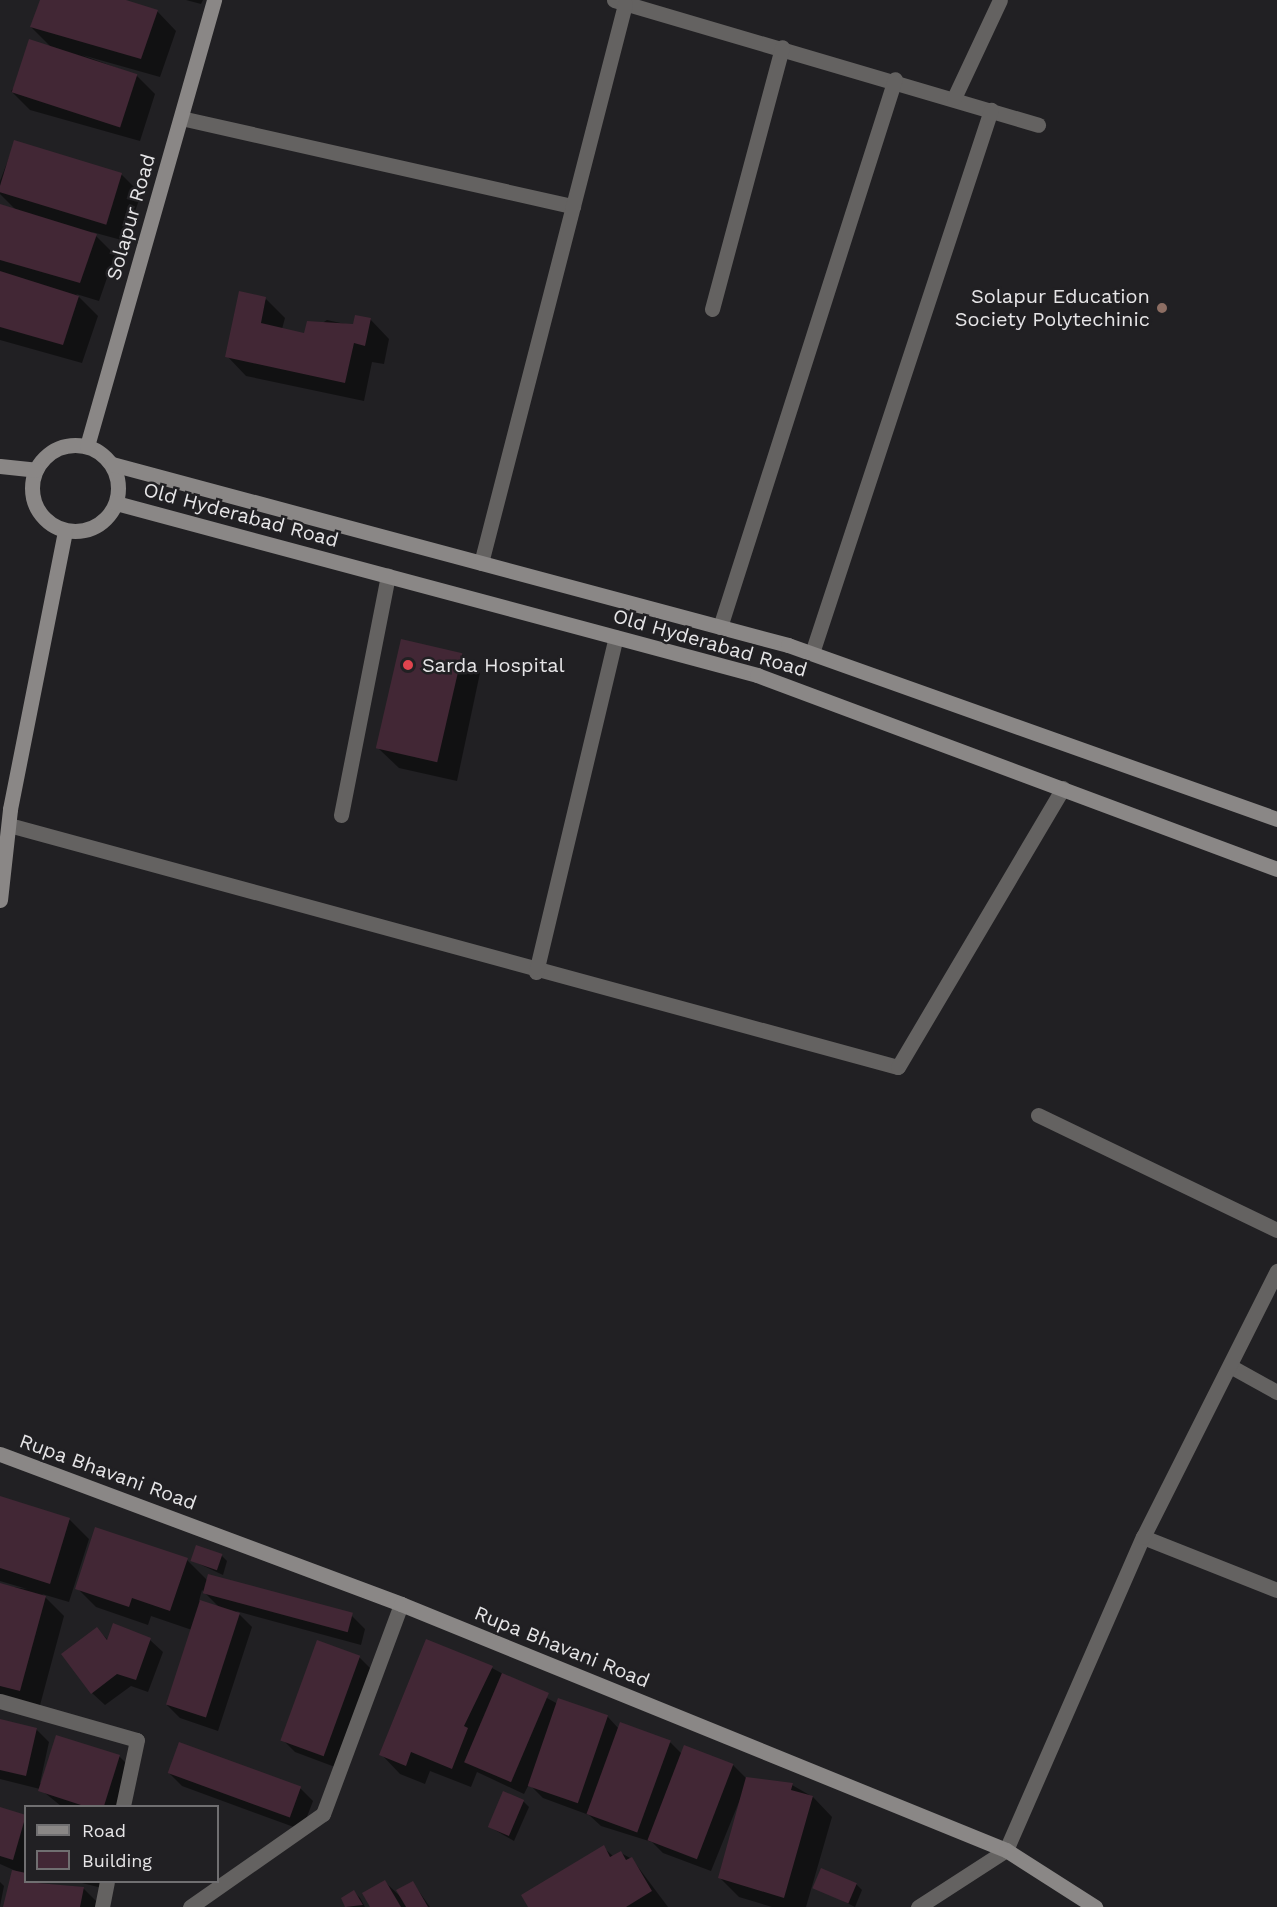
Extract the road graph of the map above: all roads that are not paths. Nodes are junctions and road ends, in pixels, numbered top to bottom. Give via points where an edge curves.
1 (214, 0) edge
2 (1000, 0) edge
3 (619, 2) edge
4 (782, 47) junction
5 (895, 79) junction
6 (954, 98) junction
7 (992, 110) junction
8 (181, 118) junction
9 (1038, 125) dead end
10 (573, 206) junction
11 (712, 309) dead end
12 (87, 446) junction
13 (112, 464) junction
14 (0, 466) edge
15 (36, 470) junction
16 (116, 503) junction
17 (65, 530) junction
18 (481, 563) junction
19 (388, 576) junction
20 (720, 627) junction
21 (616, 637) junction
22 (812, 653) junction
23 (1063, 788) junction
24 (6, 815) edge
25 (341, 815) dead end
26 (1277, 819) edge
27 (1277, 869) edge
28 (0, 900) edge
29 (536, 972) junction
30 (1038, 1115) dead end
31 (1277, 1230) edge
32 (1277, 1271) edge
33 (1230, 1366) junction
34 (1277, 1392) edge
35 (0, 1454) edge
36 (1143, 1538) junction
37 (1277, 1590) edge
38 (401, 1604) junction
39 (0, 1701) edge
40 (123, 1805) edge
41 (1006, 1850) junction
42 (107, 1883) edge
43 (102, 1907) edge
44 (190, 1907) edge
45 (918, 1907) edge
46 (1095, 1907) edge

1 - 8 main road, Solapur Road
2 - 6 street
3 - 4 street
3 - 10 street
4 - 5 street
4 - 11 street
5 - 6 street
5 - 20 street
6 - 7 street
7 - 9 street
7 - 22 street
8 - 10 street
8 - 12 main road, Solapur Road
10 - 18 street
12 - 13 main road
12 - 15 main road via 61,446
13 - 16 main road
13 - 18 main road
14 - 15 main road
15 - 17 main road via 33,500 51,524
16 - 17 main road via 88,530
16 - 19 main road, Old Hyderabad Road
17 - 24 main road
18 - 20 main road
19 - 21 main road, Old Hyderabad Road
19 - 25 street
20 - 22 main road
21 - 23 main road, Old Hyderabad Road via 757,675
21 - 29 street
22 - 26 main road
23 - 27 main road, Old Hyderabad Road
23 - 29 street via 898,1067
24 - 28 main road
24 - 29 street
30 - 31 street
32 - 33 street
33 - 34 street
33 - 36 street
35 - 38 main road, Rupa Bhavani Road
36 - 37 street
36 - 41 street
38 - 41 main road, Rupa Bhavani Road
38 - 44 street via 323,1814
39 - 40 street via 137,1740
41 - 45 street
41 - 46 main road, Rupa Bhavani Road
42 - 43 street

